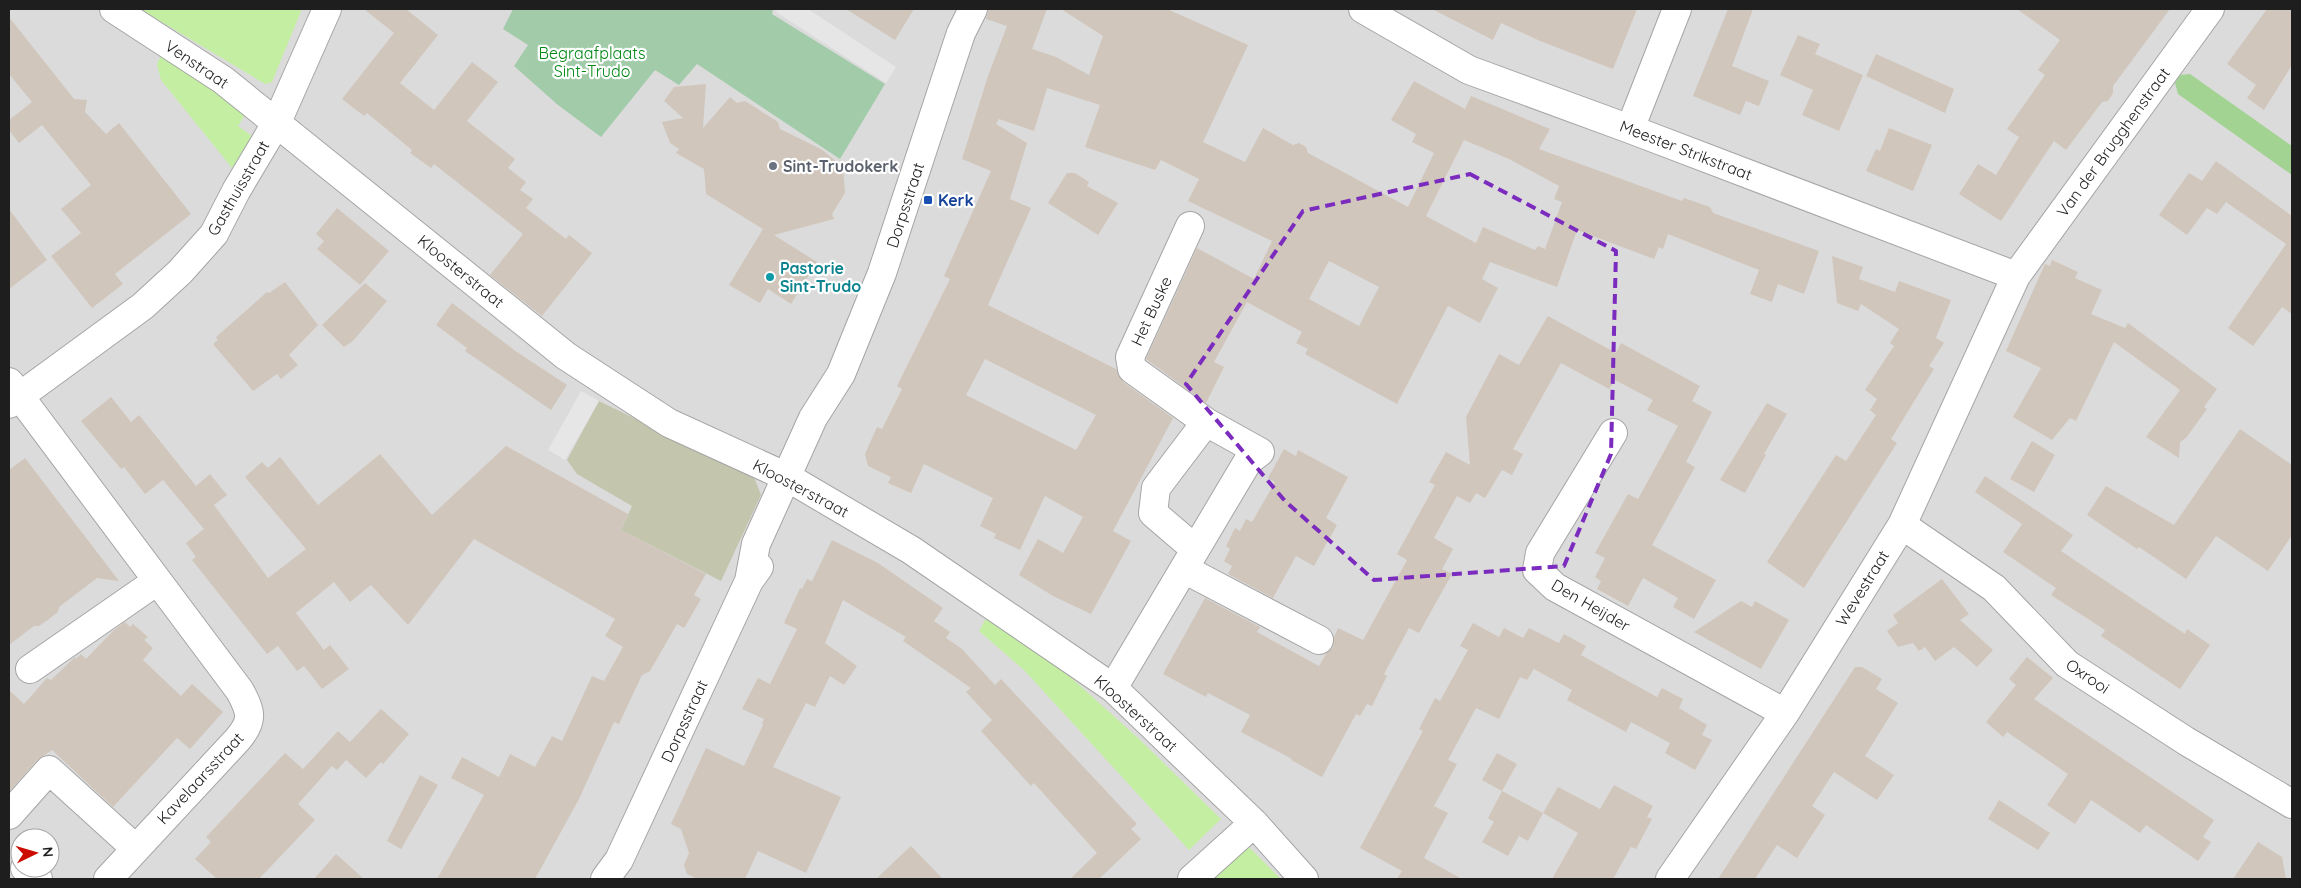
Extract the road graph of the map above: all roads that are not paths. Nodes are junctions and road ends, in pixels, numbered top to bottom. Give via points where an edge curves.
1 (114, 9) edge
2 (327, 9) edge
3 (1363, 9) edge
4 (1677, 9) edge
5 (2210, 9) edge
6 (965, 17) edge
7 (277, 122) junction
8 (1630, 129) junction
9 (1190, 226) dead end
10 (2016, 276) junction
11 (12, 394) edge
12 (1206, 422) junction
13 (1613, 433) dead end
14 (794, 481) junction
15 (1902, 525) junction
16 (1190, 559) junction
17 (157, 581) junction
18 (1319, 640) dead end
19 (30, 669) dead end
20 (1113, 688) junction
21 (1785, 713) junction
22 (2292, 804) edge
23 (9, 815) edge
24 (1254, 823) junction
25 (136, 848) junction
26 (613, 873) edge
27 (108, 879) edge
28 (1192, 879) edge
29 (1304, 879) edge
30 (1670, 879) edge

1 - 7 street, Venstraat via 223,80
2 - 7 street, Gasthuisstraat
3 - 8 street, Meester Strikstraat via 1469,70
4 - 8 street
5 - 10 street, Van der Brugghenstraat
6 - 14 street, Dorpsstraat via 882,273 841,374 814,418
7 - 11 street, Gasthuisstraat via 214,234 180,272 143,306
7 - 14 street, Kloosterstraat via 566,356 669,423
8 - 10 street, Meester Strikstraat
9 - 12 street, Het Buske via 1130,357 1132,369
10 - 15 street, Wevestraat
11 - 17 street, Kavelaarsstraat
12 - 16 street via 1156,488 1154,512
12 - 16 street, Het Buske via 1260,452 1248,461
13 - 21 street, Den Heijder via 1540,553 1537,570 1556,587
14 - 20 street, Kloosterstraat via 911,550
14 - 26 street, Dorpsstraat via 756,544 749,581
15 - 21 street, Wevestraat
15 - 22 street, Oxrooi via 1994,588 2067,664 2186,741
16 - 18 street
16 - 20 street, Het Buske
17 - 19 street
17 - 25 street, Kavelaarsstraat via 240,691 250,716 248,727
20 - 24 street, Kloosterstraat
21 - 30 street, Wevestraat
23 - 25 street via 49,770
24 - 28 street
24 - 29 street, Kloosterstraat
25 - 27 street, Kavelaarsstraat

